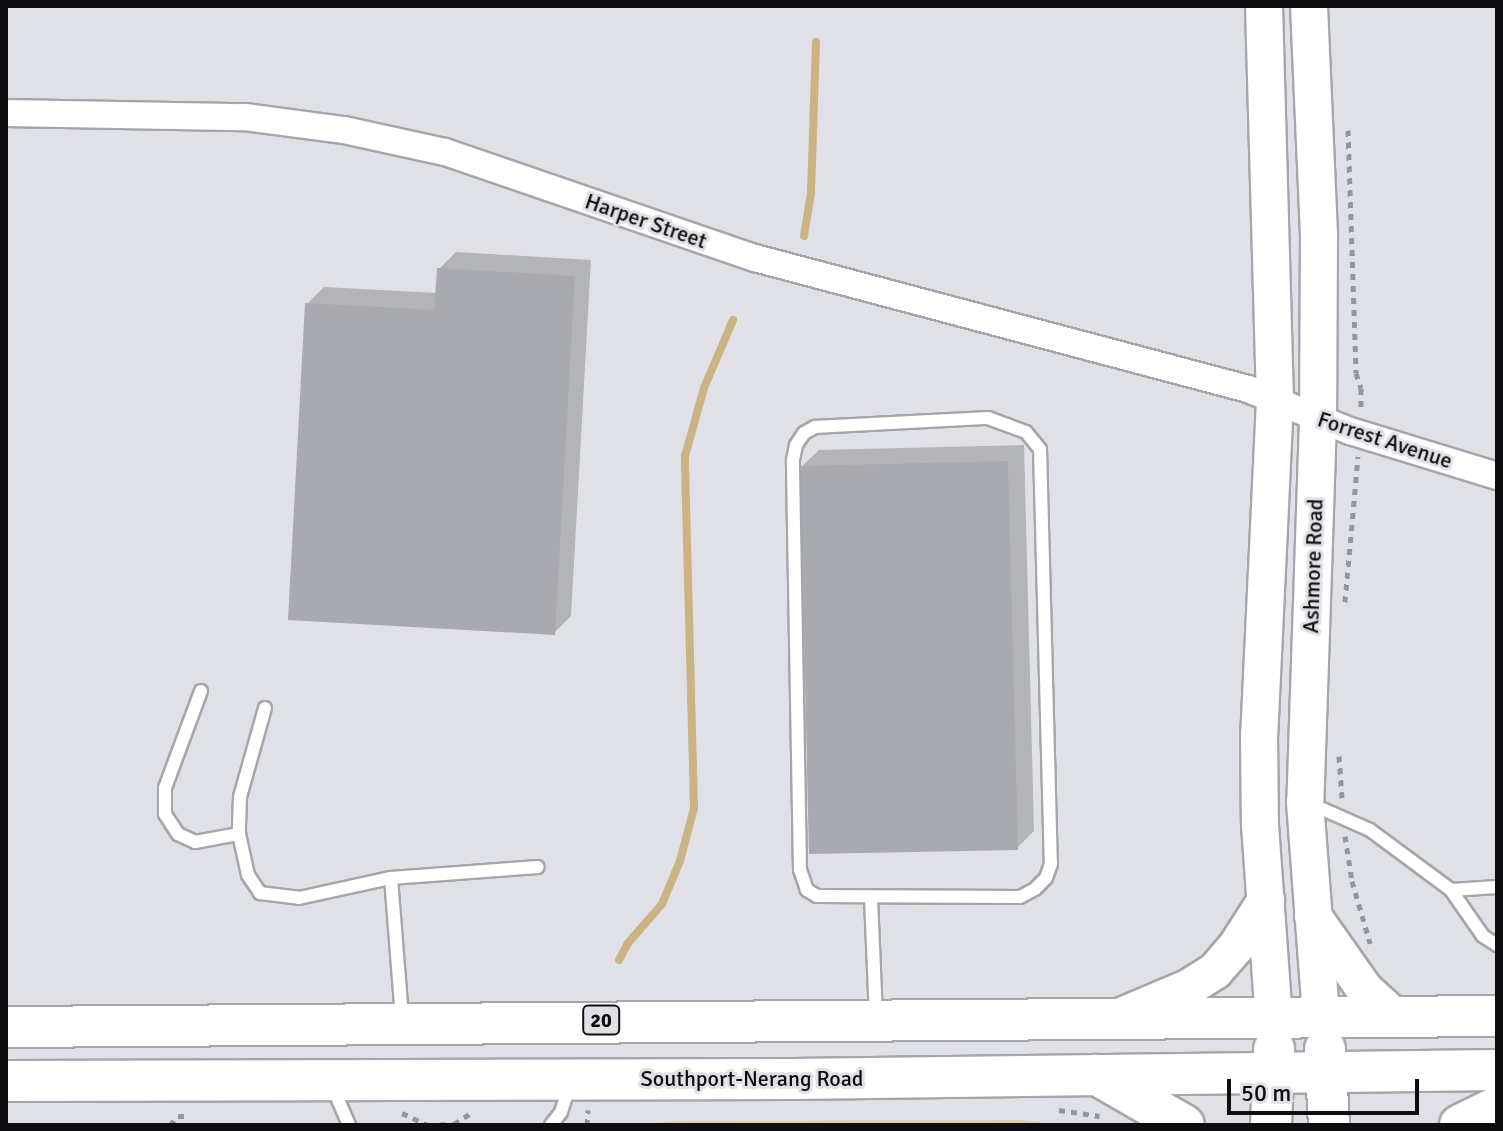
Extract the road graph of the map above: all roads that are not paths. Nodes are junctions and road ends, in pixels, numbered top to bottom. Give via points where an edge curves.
1 (1264, 6) edge
2 (1309, 6) edge
3 (6, 113) edge
4 (1275, 400) junction
5 (1318, 420) junction
6 (1497, 476) edge
7 (201, 691) dead end
8 (265, 708) dead end
9 (1305, 802) junction
10 (239, 834) junction
11 (538, 867) dead end
12 (391, 878) junction
13 (1497, 887) edge
14 (1451, 890) junction
15 (871, 898) junction
16 (1266, 900) junction
17 (1313, 914) junction
18 (1497, 945) edge
19 (1497, 1016) edge
20 (1321, 1017) junction
21 (1395, 1017) junction
22 (1274, 1018) junction
23 (876, 1019) junction
24 (1114, 1019) junction
25 (403, 1022) junction
26 (6, 1027) edge
27 (1497, 1070) edge
28 (1273, 1073) junction
29 (1096, 1074) junction
30 (1328, 1074) junction
31 (572, 1078) junction
32 (330, 1079) junction
33 (6, 1081) edge
34 (1497, 1107) edge
35 (349, 1125) edge
36 (551, 1125) edge
37 (1184, 1125) edge
38 (1271, 1125) edge
39 (1329, 1125) edge
40 (1460, 1125) edge

1 - 4 main road, Ashmore Road
2 - 5 main road, Ashmore Road via 1319,236
3 - 4 street, Harper Street via 245,117 344,130 445,152 755,258
4 - 5 street, Forrest Avenue
4 - 16 main road, Ashmore Road via 1260,666 1260,825
5 - 6 street, Forrest Avenue
5 - 9 main road, Ashmore Road
7 - 10 lane via 165,788 165,814 178,834 195,842
8 - 10 lane via 240,797
9 - 14 lane via 1370,830
9 - 17 main road, Ashmore Road
10 - 12 lane via 248,875 260,893 299,898
11 - 12 lane
12 - 25 lane
13 - 14 lane
14 - 18 lane via 1483,936
15 - 15 lane via 1020,897 1046,878 1051,864 1040,449 1026,432 1008,423 988,418 815,427 796,445 802,882 817,896
15 - 23 lane
16 - 22 main road, Ashmore Road
16 - 24 main road via 1215,971
17 - 20 main road, Ashmore Road
17 - 21 main road via 1357,980
19 - 21 main road, 20
20 - 21 main road, 20
20 - 22 main road, 20
20 - 30 main road, Ashmore Road
22 - 24 main road, 20
22 - 28 main road, Ashmore Road
23 - 24 main road, 20
23 - 25 main road, 20
25 - 26 main road, 20
27 - 30 main road, Southport-Nerang Road
28 - 29 main road, Southport-Nerang Road
28 - 30 main road, Southport-Nerang Road
28 - 38 main road, Ashmore Road
29 - 31 main road, Southport-Nerang Road
29 - 37 main road
30 - 39 main road, Ashmore Road
31 - 32 main road, Southport-Nerang Road
31 - 36 lane
32 - 33 main road, Southport-Nerang Road
32 - 35 lane
34 - 40 main road

